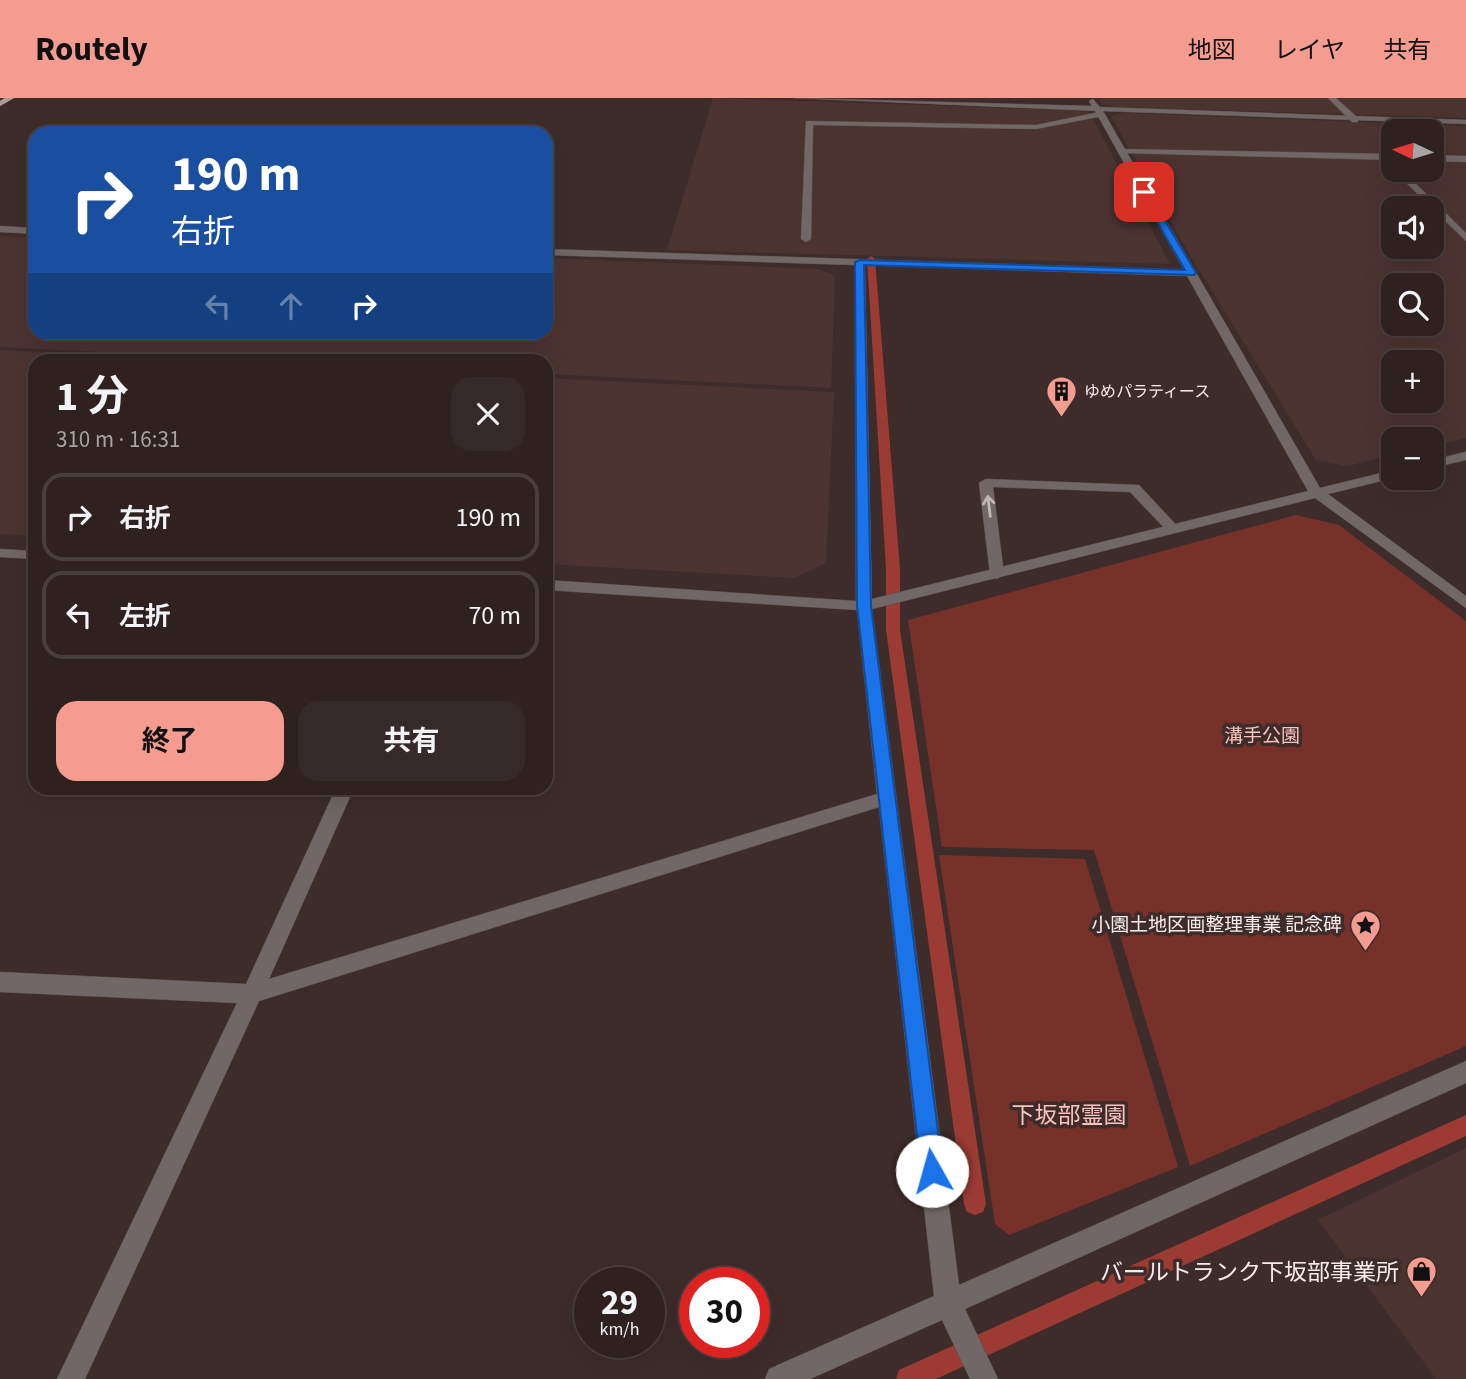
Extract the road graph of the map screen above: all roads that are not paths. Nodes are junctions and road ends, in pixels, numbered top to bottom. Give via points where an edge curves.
1 (10, 98) edge
2 (798, 98) edge
3 (1332, 98) edge
4 (0, 104) edge
5 (1096, 107) edge
6 (1355, 120) junction
7 (1466, 122) edge
8 (1121, 151) junction
9 (1381, 157) edge
10 (1444, 158) edge
11 (1466, 159) edge
12 (1409, 182) edge
13 (0, 229) edge
14 (28, 231) edge
15 (1466, 238) edge
16 (806, 239) dead end
17 (553, 252) edge
18 (860, 262) junction
19 (1191, 273) junction
20 (1466, 456) edge
21 (1444, 461) edge
22 (1381, 477) edge
23 (1317, 492) junction
24 (1173, 530) junction
25 (0, 553) edge
26 (28, 555) edge
27 (997, 574) junction
28 (553, 585) edge
29 (1466, 603) edge
30 (864, 606) junction
31 (342, 795) edge
32 (886, 797) junction
33 (0, 982) edge
34 (252, 994) junction
35 (1466, 1072) edge
36 (948, 1304) junction
37 (71, 1379) edge
38 (779, 1379) edge
39 (984, 1379) edge

1 - 4 main road
2 - 5 street
3 - 6 street
5 - 6 street
5 - 8 street
5 - 16 street via 1036,127 809,123
6 - 7 street
8 - 9 street
8 - 19 street
10 - 11 street
12 - 15 street
13 - 14 street
17 - 18 street
18 - 19 street
18 - 30 street
19 - 23 street
20 - 21 street
22 - 23 street
23 - 24 street
23 - 29 street
24 - 27 street
27 -> 24 street via 986,483 1134,488
25 - 26 street
27 - 30 street
28 - 30 street
30 - 32 street
31 - 34 street
32 - 34 street
32 - 36 street
33 - 34 street
34 - 37 street
35 - 36 street
36 - 38 street
36 - 39 street

